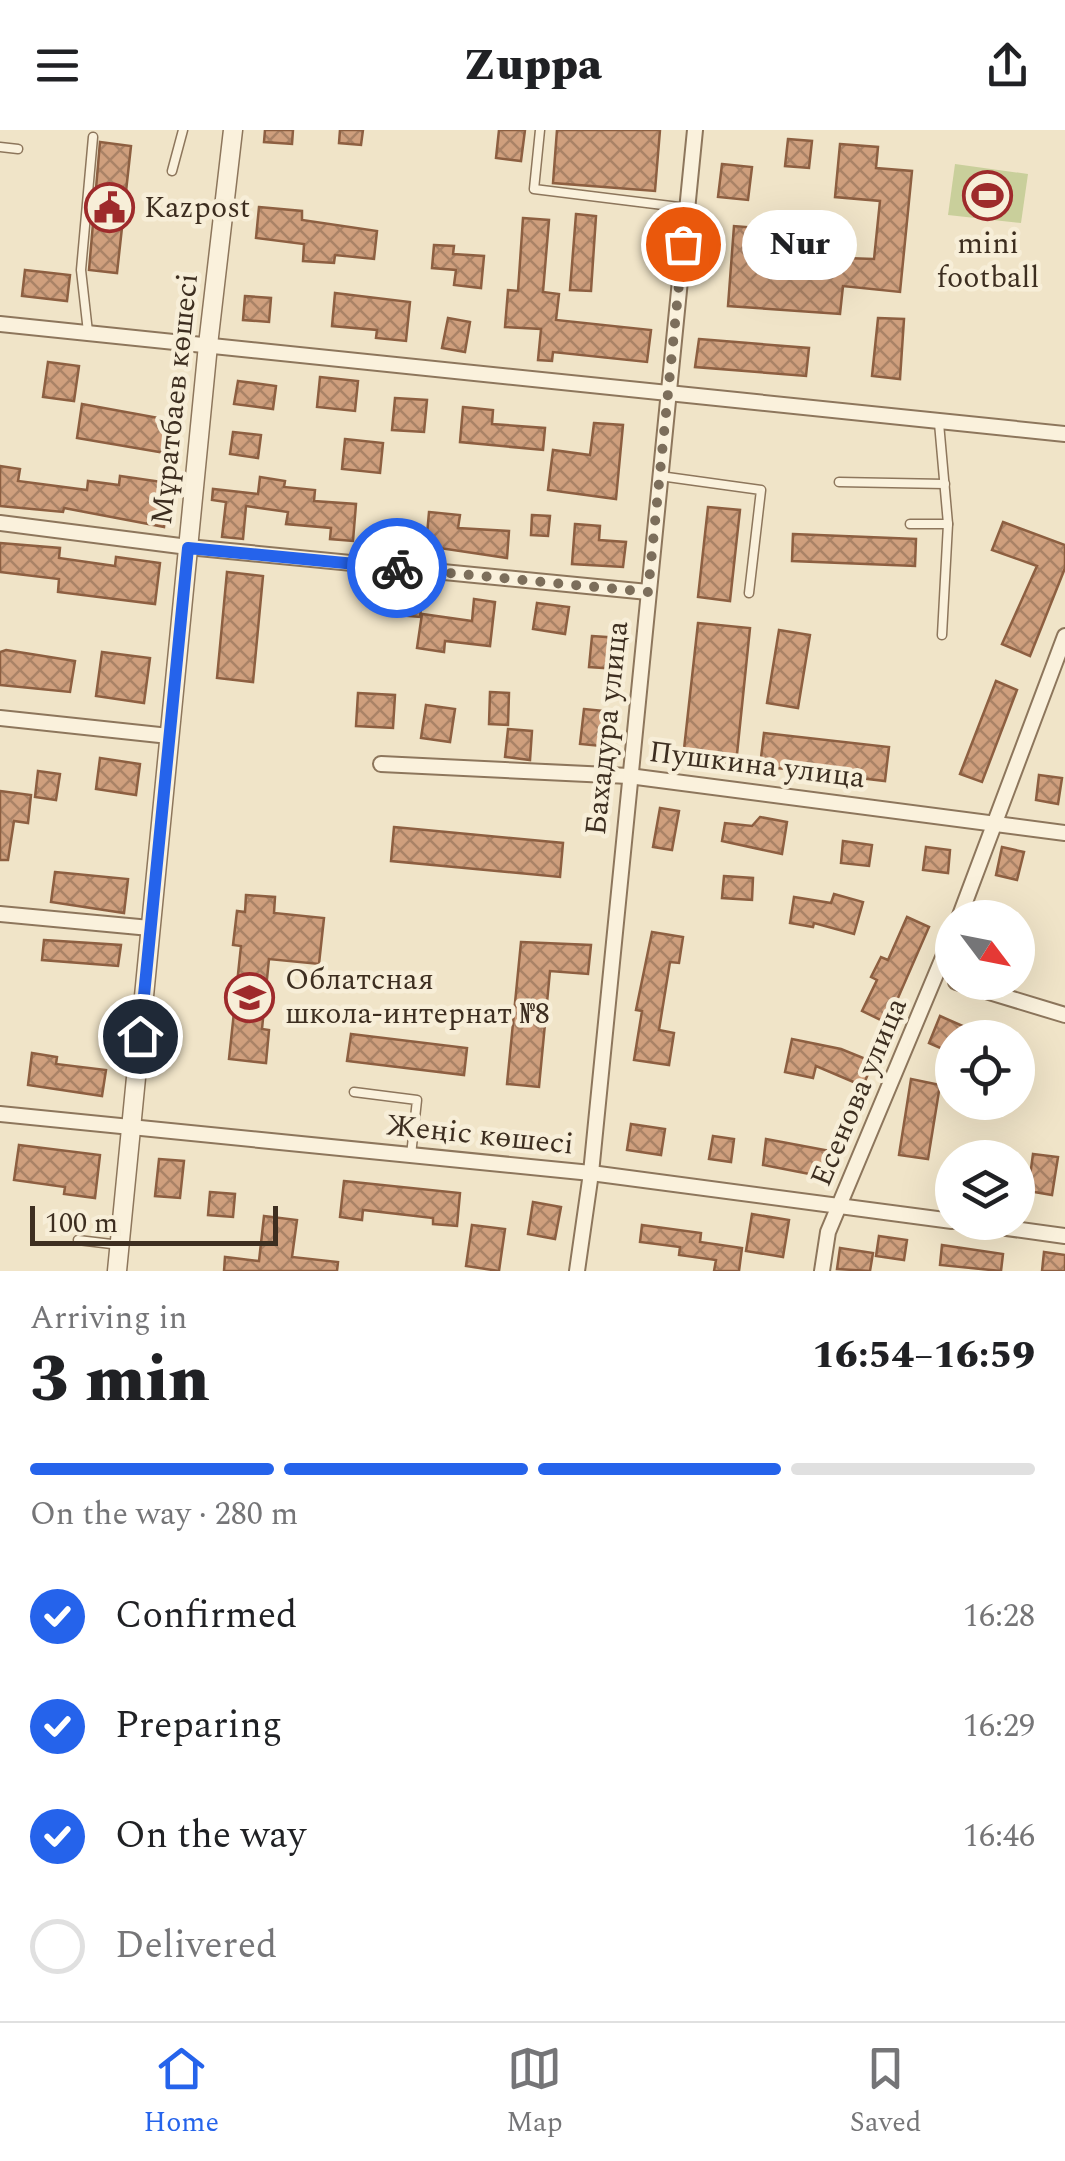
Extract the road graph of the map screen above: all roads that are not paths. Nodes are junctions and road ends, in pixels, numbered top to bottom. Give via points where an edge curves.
1 (183, 130) edge
2 (233, 130) edge
3 (540, 130) edge
4 (695, 130) edge
5 (94, 138) dead end
6 (0, 148) edge
7 (18, 150) dead end
8 (172, 171) dead end
9 (687, 208) junction
10 (0, 324) edge
11 (88, 332) junction
12 (208, 344) junction
13 (668, 391) junction
14 (940, 423) junction
15 (1065, 434) edge
16 (660, 476) junction
17 (839, 482) dead end
18 (945, 484) junction
19 (0, 523) edge
20 (910, 524) dead end
21 (948, 524) junction
22 (188, 548) junction
23 (648, 592) junction
24 (749, 593) dead end
25 (942, 635) dead end
26 (1063, 636) edge
27 (0, 718) edge
28 (169, 736) junction
29 (380, 764) dead end
30 (630, 776) junction
31 (994, 823) junction
32 (1065, 832) edge
33 (966, 900) edge
34 (0, 914) edge
35 (150, 928) junction
36 (939, 1000) edge
37 (1015, 1000) edge
38 (1065, 1015) edge
39 (354, 1092) dead end
40 (0, 1114) edge
41 (131, 1127) junction
42 (411, 1155) junction
43 (591, 1174) junction
44 (840, 1206) junction
45 (935, 1219) edge
46 (1035, 1232) edge
47 (1065, 1236) edge
48 (78, 1240) dead end
49 (120, 1245) junction
50 (117, 1271) edge
51 (578, 1271) edge
52 (822, 1271) edge

1 - 8 lane
2 - 12 street, Мұратбаев көшесі
3 - 9 lane via 534,190
4 - 9 street, Бахадура улица
5 - 11 lane via 81,270
6 - 7 lane
9 - 13 street, Бахадура улица
10 - 11 street
11 - 12 street
12 - 13 street
12 - 22 street, Мұратбаев көшесі
13 - 14 street
13 - 16 street, Бахадура улица
14 - 15 street
14 - 18 lane
16 - 23 street, Бахадура улица
16 - 24 lane via 761,490
17 - 18 lane
18 - 21 lane
19 - 22 street
20 - 21 lane
21 - 25 lane
22 - 23 street
22 - 28 street, Мұратбаев көшесі
23 - 30 street, Бахадура улица
26 - 31 street
27 - 28 street
28 - 35 street, Мұратбаев көшесі
29 - 30 street, Пушкина улица
30 - 31 street, Пушкина улица
30 - 43 street, Бахадура улица
31 - 32 street, Пушкина улица
31 - 33 street
34 - 35 street
35 - 41 street, Мұратбаев көшесі
36 - 44 street, Есенова улица
37 - 38 street
39 - 42 lane via 417,1100
40 - 41 street, Жеңіс көшесі
41 - 42 street, Жеңіс көшесі
41 - 49 street, Мұратбаев көшесі
42 - 43 street, Жеңіс көшесі
43 - 44 street, Жеңіс көшесі
43 - 51 street, Бахадура улица
44 - 45 street, Жеңіс көшесі
44 - 52 street, Есенова улица
46 - 47 street
48 - 49 lane
49 - 50 street, Мұратбаев көшесі

